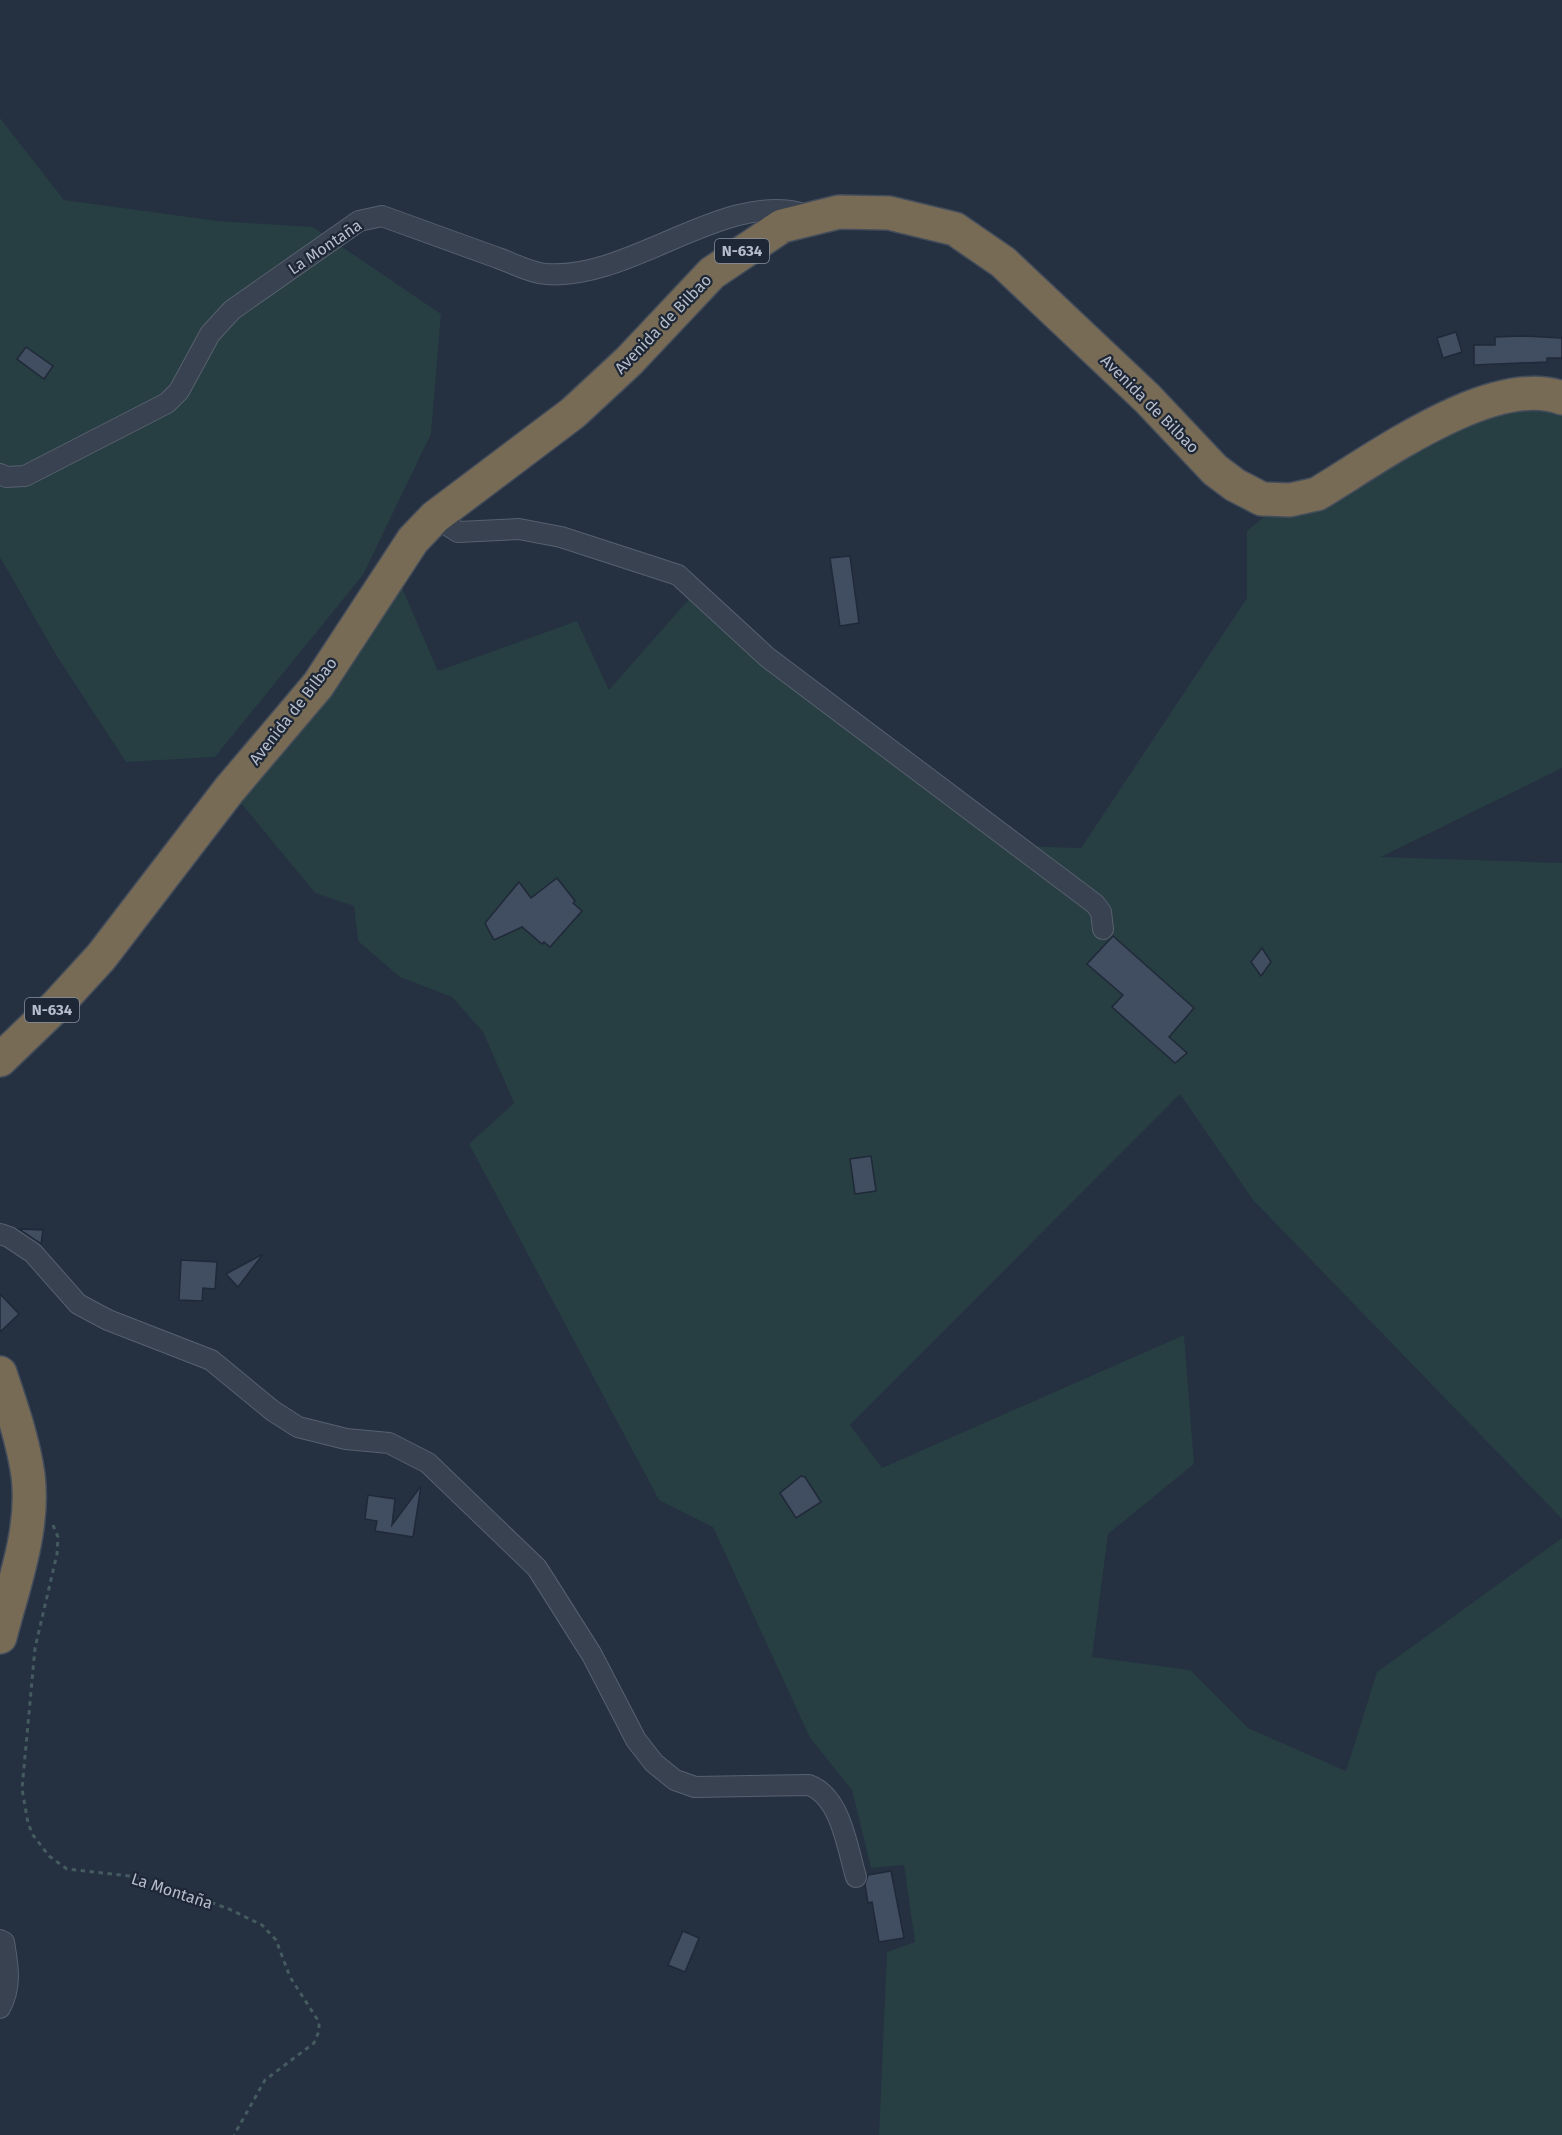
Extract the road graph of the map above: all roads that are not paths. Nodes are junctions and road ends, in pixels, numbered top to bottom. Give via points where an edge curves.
1 (815, 218) junction
2 (1562, 398) edge
3 (0, 474) edge
4 (435, 517) junction
5 (1103, 929) dead end
6 (0, 1060) edge
7 (0, 1234) edge
8 (0, 1373) edge
9 (0, 1638) edge
10 (856, 1877) dead end
11 (0, 1940) edge
12 (0, 2008) edge

1 - 2 highway, Avenida de Bilbao / N-634 via 838,212 889,213 955,229 1003,262 1147,398 1215,470 1262,499 1290,500 1317,494 1444,419 1483,402 1549,393
1 - 3 street, La Montaña via 769,210 737,216 583,272 544,274 382,216 359,221 232,310 210,334 167,403 25,476
1 - 4 highway, Avenida de Bilbao / N-634 via 782,226 712,273 629,362 573,413
4 - 5 street via 458,532 519,529 561,537 678,575 776,664 1095,904 1101,912
4 - 6 highway, Avenida de Bilbao / N-634 via 413,540 318,685 230,790 101,957
7 - 10 street via 33,1253 78,1304 108,1320 212,1360 298,1427 346,1439 389,1443 428,1463 537,1568 592,1655 636,1740 654,1763 675,1780 695,1787 809,1785 821,1789 838,1818
8 - 9 highway via 28,1476 22,1555
11 - 12 street via 4,1942 9,1974 7,1995

